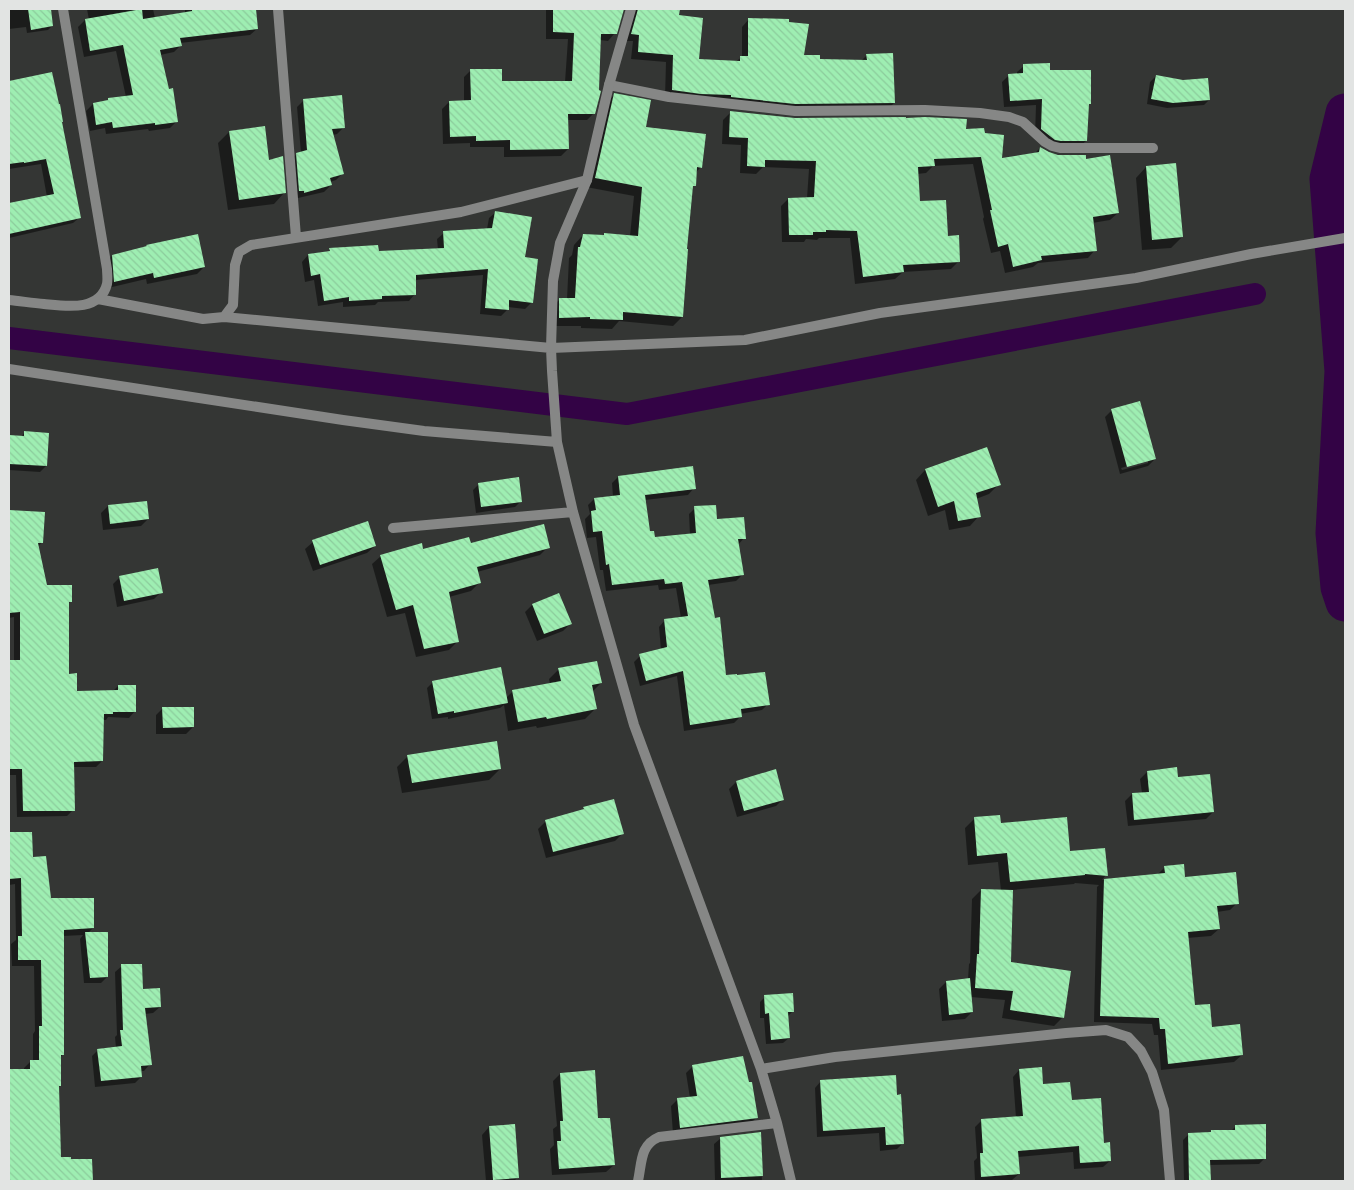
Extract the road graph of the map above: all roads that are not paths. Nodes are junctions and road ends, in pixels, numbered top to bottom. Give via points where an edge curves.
1 (63, 9) edge
2 (278, 9) edge
3 (631, 9) edge
4 (609, 84) junction
5 (1153, 148) dead end
6 (587, 180) junction
7 (296, 237) junction
8 (1345, 238) edge
9 (98, 299) junction
10 (9, 300) edge
11 (224, 317) junction
12 (551, 348) junction
13 (9, 369) edge
14 (557, 442) junction
15 (573, 512) junction
16 (393, 528) dead end
17 (761, 1068) junction
18 (778, 1122) junction
19 (638, 1181) edge
20 (791, 1181) edge
21 (1170, 1181) edge

1 - 9 street via 107,269 108,283
2 - 7 street
3 - 4 street
4 - 5 street via 669,97 795,111 925,110 1009,117 1023,122 1045,142 1060,148
4 - 6 street
6 - 7 street via 461,212
6 - 12 street via 560,243 553,282
7 - 11 street via 251,245 239,252 235,265 233,305
8 - 12 street via 1136,278 880,313 745,340
9 - 10 street via 90,304 71,307
9 - 11 street via 202,318
11 - 12 street
12 - 14 street
13 - 14 street via 424,431
14 - 15 street
15 - 16 street
15 - 17 street via 634,725
17 - 18 street
17 - 21 street via 835,1057 1106,1030 1128,1037 1141,1050 1152,1072 1164,1110
18 - 19 street via 651,1140 644,1148
18 - 20 street

